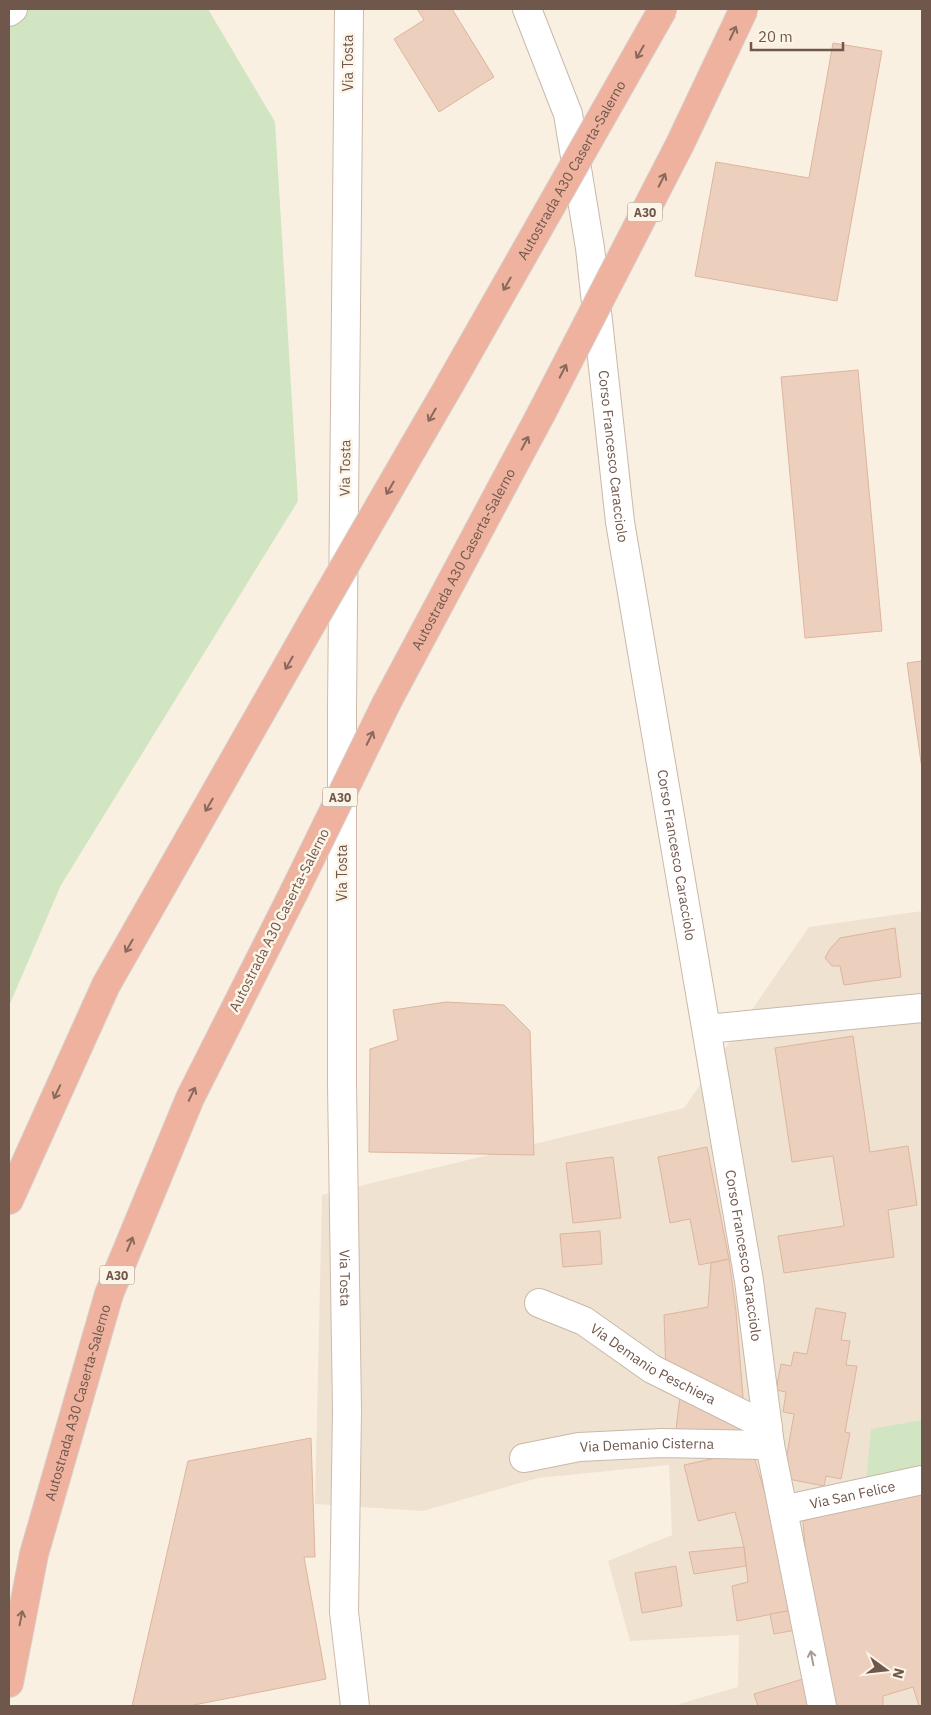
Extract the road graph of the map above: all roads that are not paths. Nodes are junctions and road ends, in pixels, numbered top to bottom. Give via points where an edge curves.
1 (13, 9) edge
2 (349, 9) edge
3 (527, 9) edge
4 (663, 9) edge
5 (744, 9) edge
6 (9, 12) edge
7 (922, 1008) edge
8 (707, 1029) junction
9 (9, 1200) edge
10 (539, 1303) dead end
11 (769, 1436) junction
12 (524, 1458) dead end
13 (922, 1480) edge
14 (783, 1510) junction
15 (9, 1683) edge
16 (355, 1706) edge
17 (822, 1706) edge

1 - 6 street
2 - 16 street, Via Tosta via 342,1085 347,1410 344,1612
3 - 8 street, Corso Francesco Caracciolo via 568,114 590,248 620,522
4 -> 9 highway, Autostrada A30 Caserta-Salerno, bridge via 106,986
15 -> 5 highway, Autostrada A30 Caserta-Salerno / A30, bridge via 34,1554 109,1294 190,1098 387,702 680,144
7 - 8 street
8 - 11 street, Corso Francesco Caracciolo via 750,1281
10 - 11 street, Via Demanio Peschiera via 584,1321 652,1369
11 - 12 street, Via Demanio Cisterna via 579,1447
11 - 14 street, Corso Francesco Caracciolo
13 - 14 street, Via San Felice
17 -> 14 street, Corso Francesco Caracciolo

